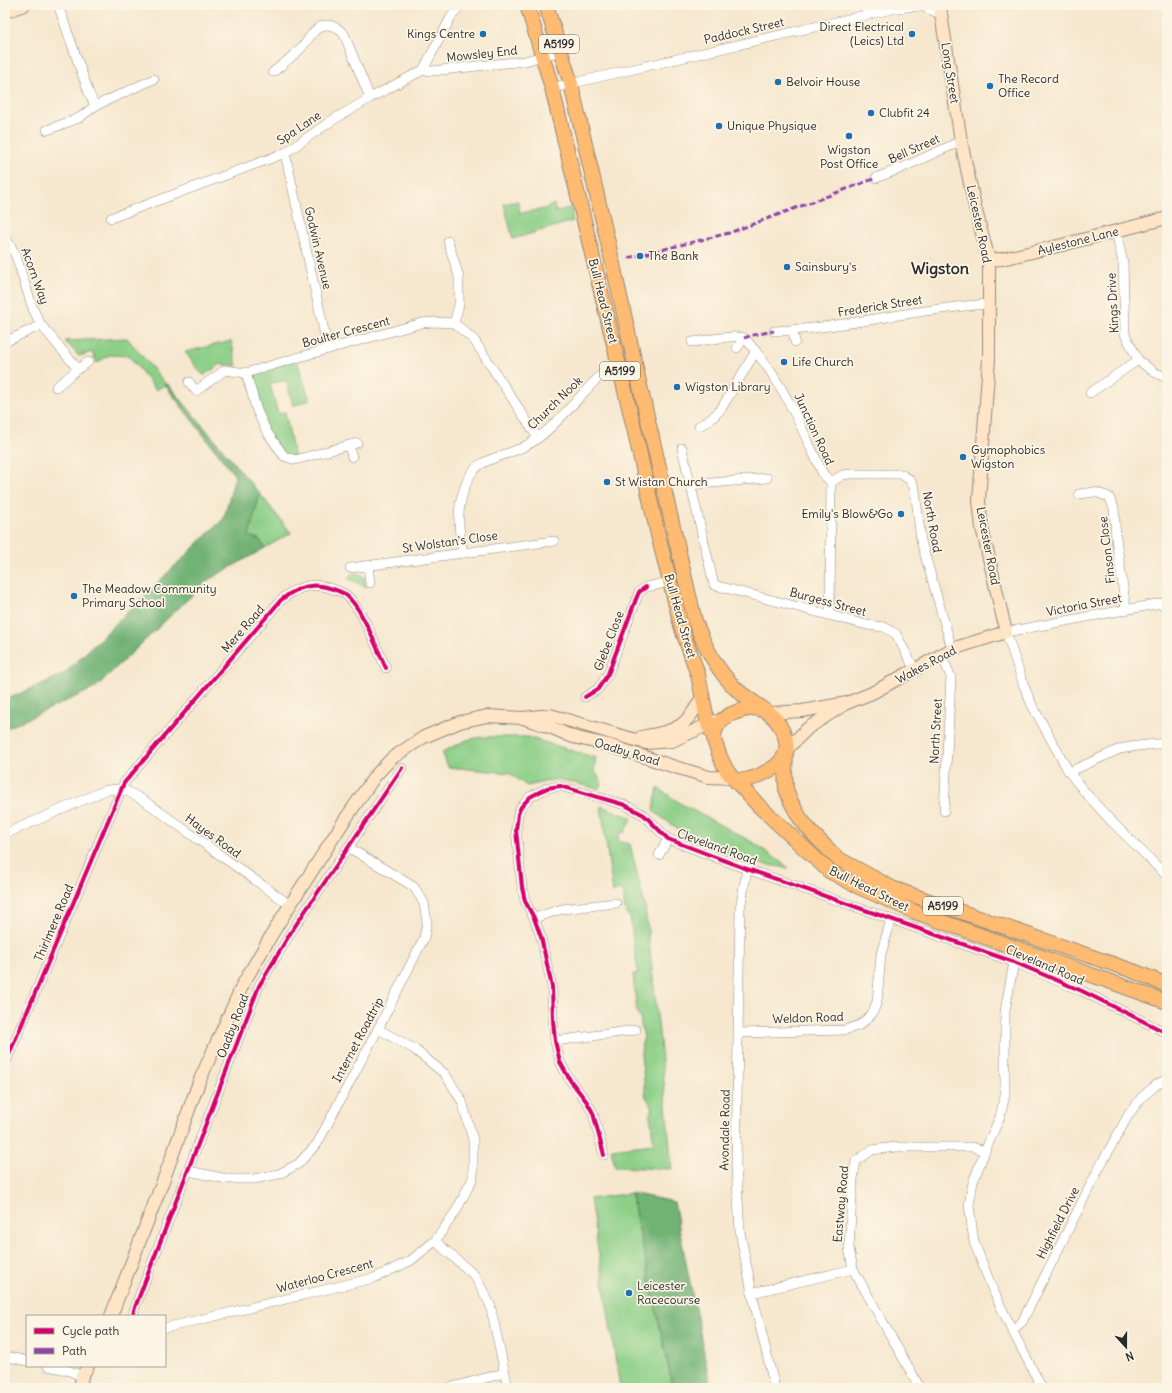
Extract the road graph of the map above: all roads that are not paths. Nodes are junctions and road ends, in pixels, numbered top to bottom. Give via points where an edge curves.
1 (24, 5) edge
2 (58, 5) edge
3 (460, 5) edge
4 (527, 5) edge
5 (546, 5) edge
6 (905, 5) edge
7 (896, 8) junction
8 (940, 10) edge
9 (5, 12) edge
10 (561, 51) junction
11 (542, 56) junction
12 (423, 70) junction
13 (273, 72) dead end
14 (154, 79) dead end
15 (571, 84) junction
16 (552, 88) junction
17 (370, 98) junction
18 (95, 106) junction
19 (47, 130) dead end
20 (961, 141) junction
21 (285, 153) junction
22 (876, 178) dead end
23 (111, 218) dead end
24 (1167, 218) edge
25 (1116, 232) junction
26 (5, 236) edge
27 (448, 241) dead end
28 (989, 260) junction
29 (988, 304) junction
30 (454, 323) junction
31 (41, 324) junction
32 (774, 331) dead end
33 (793, 331) junction
34 (744, 338) junction
35 (5, 342) edge
36 (692, 342) dead end
37 (795, 342) dead end
38 (737, 348) dead end
39 (328, 349) junction
40 (756, 352) junction
41 (1138, 360) junction
42 (88, 362) dead end
43 (618, 362) junction
44 (78, 369) junction
45 (246, 373) junction
46 (1167, 378) edge
47 (188, 382) dead end
48 (56, 387) dead end
49 (1090, 393) dead end
50 (699, 426) dead end
51 (538, 438) junction
52 (682, 448) dead end
53 (352, 456) dead end
54 (767, 478) dead end
55 (831, 482) junction
56 (690, 485) junction
57 (1079, 494) dead end
58 (554, 541) dead end
59 (463, 553) junction
60 (368, 566) junction
61 (350, 568) dead end
62 (670, 582) junction
63 (370, 583) dead end
64 (1167, 602) edge
65 (1126, 609) junction
66 (830, 615) junction
67 (1006, 632) junction
68 (946, 651) junction
69 (386, 668) dead end
70 (915, 670) junction
71 (703, 695) junction
72 (585, 697) dead end
73 (847, 703) junction
74 (767, 712) junction
75 (523, 718) junction
76 (711, 731) junction
77 (630, 739) junction
78 (1167, 742) edge
79 (786, 752) junction
80 (402, 768) dead end
81 (1069, 772) junction
82 (734, 779) junction
83 (121, 789) junction
84 (944, 811) dead end
85 (5, 834) edge
86 (668, 839) junction
87 (348, 847) junction
88 (659, 855) dead end
89 (747, 869) junction
90 (1167, 876) edge
91 (616, 903) dead end
92 (290, 905) junction
93 (534, 918) junction
94 (891, 920) junction
95 (1014, 962) junction
96 (1167, 985) edge
97 (1167, 1002) edge
98 (378, 1029) junction
99 (636, 1030) dead end
100 (739, 1033) junction
101 (1167, 1033) edge
102 (555, 1041) junction
103 (5, 1064) edge
104 (1167, 1079) edge
105 (985, 1151) junction
106 (604, 1155) dead end
107 (189, 1171) junction
108 (435, 1241) junction
109 (853, 1269) junction
110 (752, 1293) junction
111 (111, 1315) edge
112 (133, 1315) edge
113 (166, 1328) edge
114 (1012, 1330) junction
115 (5, 1356) edge
116 (26, 1361) edge
117 (52, 1367) edge
118 (504, 1373) junction
119 (83, 1377) edge
120 (450, 1388) edge
121 (508, 1388) edge
122 (775, 1388) edge
123 (920, 1388) edge
124 (1042, 1388) edge

1 - 9 main road
2 - 18 street
3 - 12 street
4 - 11 main road, Bull Head Street / A5199
5 - 10 main road, Bull Head Street / A5199
6 - 7 street
7 - 8 street, Paddock Street via 921,6
7 - 15 street, Paddock Street
8 - 20 main road, Long Street
10 - 11 street, Mowsley End
10 - 15 main road, Bull Head Street / A5199
11 - 12 street, Mowsley End via 525,61
11 - 16 main road, Bull Head Street / A5199
12 - 17 street, Spa Lane
13 - 17 street via 302,48 316,30 330,25 344,34
14 - 18 street
15 - 16 street, Paddock Street
15 - 74 main road, Bull Head Street / A5199 via 695,621 703,642 723,675 735,688
16 - 43 main road, Bull Head Street / A5199
17 - 21 street, Spa Lane
18 - 19 street via 79,118
20 - 22 street, Bell Street
20 - 28 main road, Leicester Road
21 - 23 street, Spa Lane
21 - 39 street, Godwin Avenue
24 - 25 main road, Aylestone Lane
25 - 28 main road, Aylestone Lane
25 - 41 street, Kings Drive via 1123,264 1125,334
26 - 31 street, Acorn Way via 16,256 33,309
27 - 30 street via 459,277 459,305
28 - 29 main road, Leicester Road
29 - 33 street, Frederick Street
29 - 67 main road, Leicester Road via 988,359 979,501 982,528
30 - 39 street, Boulter Crescent via 422,323
30 - 51 street via 474,340
31 - 35 street
31 - 44 street, Acorn Way
32 - 33 street, Frederick Street
33 - 37 street
34 - 36 street
34 - 38 street
34 - 40 street, Junction Road
39 - 45 street, Boulter Crescent
40 - 50 street via 721,408 711,419
40 - 55 street, Junction Road via 790,401 823,474
41 - 46 street, Kings Drive
41 - 49 street
42 - 44 street
43 - 51 street, Church Nook via 600,376
43 - 62 main road, Bull Head Street / A5199
44 - 48 street
45 - 47 street, Boulter Crescent via 225,370 196,391
45 - 53 street via 257,411 267,432 284,456 295,460 353,444
51 - 59 street, Church Nook via 520,449 477,466 471,473 463,493 458,522
52 - 56 street
54 - 56 street
55 - 66 street, Junction Road
55 - 68 street, North Road via 850,474 901,474 910,480 915,489 921,542
56 - 66 street, Burgess Street via 714,585
57 - 65 street, Finson Close via 1095,492 1109,497 1114,508
58 - 59 street, St Wolstan's Close
59 - 60 street, St Wolstan's Close
60 - 61 street, St Wolstan's Close
60 - 63 street
62 - 71 main road, Bull Head Street / A5199
62 - 72 street, Glebe Close via 646,587 639,592 608,674 598,689
64 - 65 street, Victoria Street
65 - 67 street, Victoria Street
66 - 70 street, Burgess Street via 884,627 896,634
67 - 68 main road, Wakes Road
67 - 81 street, Leicester Road via 1032,705
68 - 70 main road, Wakes Road
68 - 84 street, North Street via 951,678
69 - 83 street, Mere Road via 363,618 345,594 321,585 299,588 281,600 136,767
70 - 73 main road, Wakes Road
71 - 76 main road, Bull Head Street / A5199
71 - 77 main road via 686,722 669,731
73 - 74 main road, Wakes Road via 802,711
73 - 79 main road, Wakes Road via 808,728
74 - 76 main road via 757,708 736,712 723,719
74 - 79 main road via 782,730
75 - 77 main road, Oadby Road via 550,714
75 - 82 main road, Oadby Road via 573,737 608,745 709,777
75 - 92 main road, Oadby Road via 487,716 460,722 424,737 392,758 375,776
76 - 77 main road, Oadby Road via 693,732 672,741 646,743
76 - 82 main road via 723,763
78 - 81 street via 1120,749
79 - 82 main road via 774,768 746,781
79 - 96 main road, Bull Head Street / A5199 via 786,789 791,802 812,833 837,858 892,888
80 - 87 street, Oadby Road
81 - 90 street, Leicester Road via 1111,821
82 - 97 main road, Bull Head Street / A5199 via 828,871 859,887 915,912
83 - 85 street via 96,793
83 - 92 street, Hayes Road via 146,802
83 - 103 street, Thirlmere Road
86 - 88 street, Cleveland Road
86 - 89 street, Cleveland Road
86 - 93 street, Cleveland Road via 644,816 625,805 560,786 547,788 530,797 518,814 516,830 522,887 525,901
87 - 98 street, Internet Roadtrip via 414,887 424,903 427,922 424,938
87 - 107 street, Oadby Road via 259,986
89 - 94 street, Cleveland Road
89 - 100 street, Avondale Road via 740,909
91 - 93 street via 562,909
92 - 111 main road, Oadby Road via 243,984 199,1082
93 - 102 street, Cleveland Road via 552,987
94 - 95 street, Cleveland Road
94 - 100 street, Weldon Road via 881,954 877,1002 872,1014 860,1025 845,1030
95 - 101 street, Cleveland Road via 1082,991
95 - 105 street via 1005,1011 1005,1095 1000,1117
98 - 107 street, Internet Roadtrip via 317,1144 298,1164 279,1174 254,1179 227,1179
98 - 108 street, Waterloo Crescent via 414,1049 445,1074 462,1101 473,1140 473,1178 456,1211
99 - 102 street
100 - 110 street, Avondale Road via 736,1165 740,1232
102 - 106 street, Cleveland Road via 560,1062 593,1113
104 - 114 street, Highfield Drive via 1141,1098 1130,1114 1098,1170 1022,1322
105 - 109 street, Eastway Road via 972,1147 896,1147 872,1150 856,1160 849,1248
105 - 114 street via 973,1182 969,1205 974,1242
107 - 112 street, Oadby Road
108 - 113 street, Waterloo Crescent via 410,1260 374,1278
108 - 118 street via 475,1276 490,1304
109 - 110 street
109 - 123 street, Eastway Road
110 - 122 street, Avondale Road
114 - 124 street
115 - 116 street
117 - 119 street
118 - 120 street
118 - 121 street

